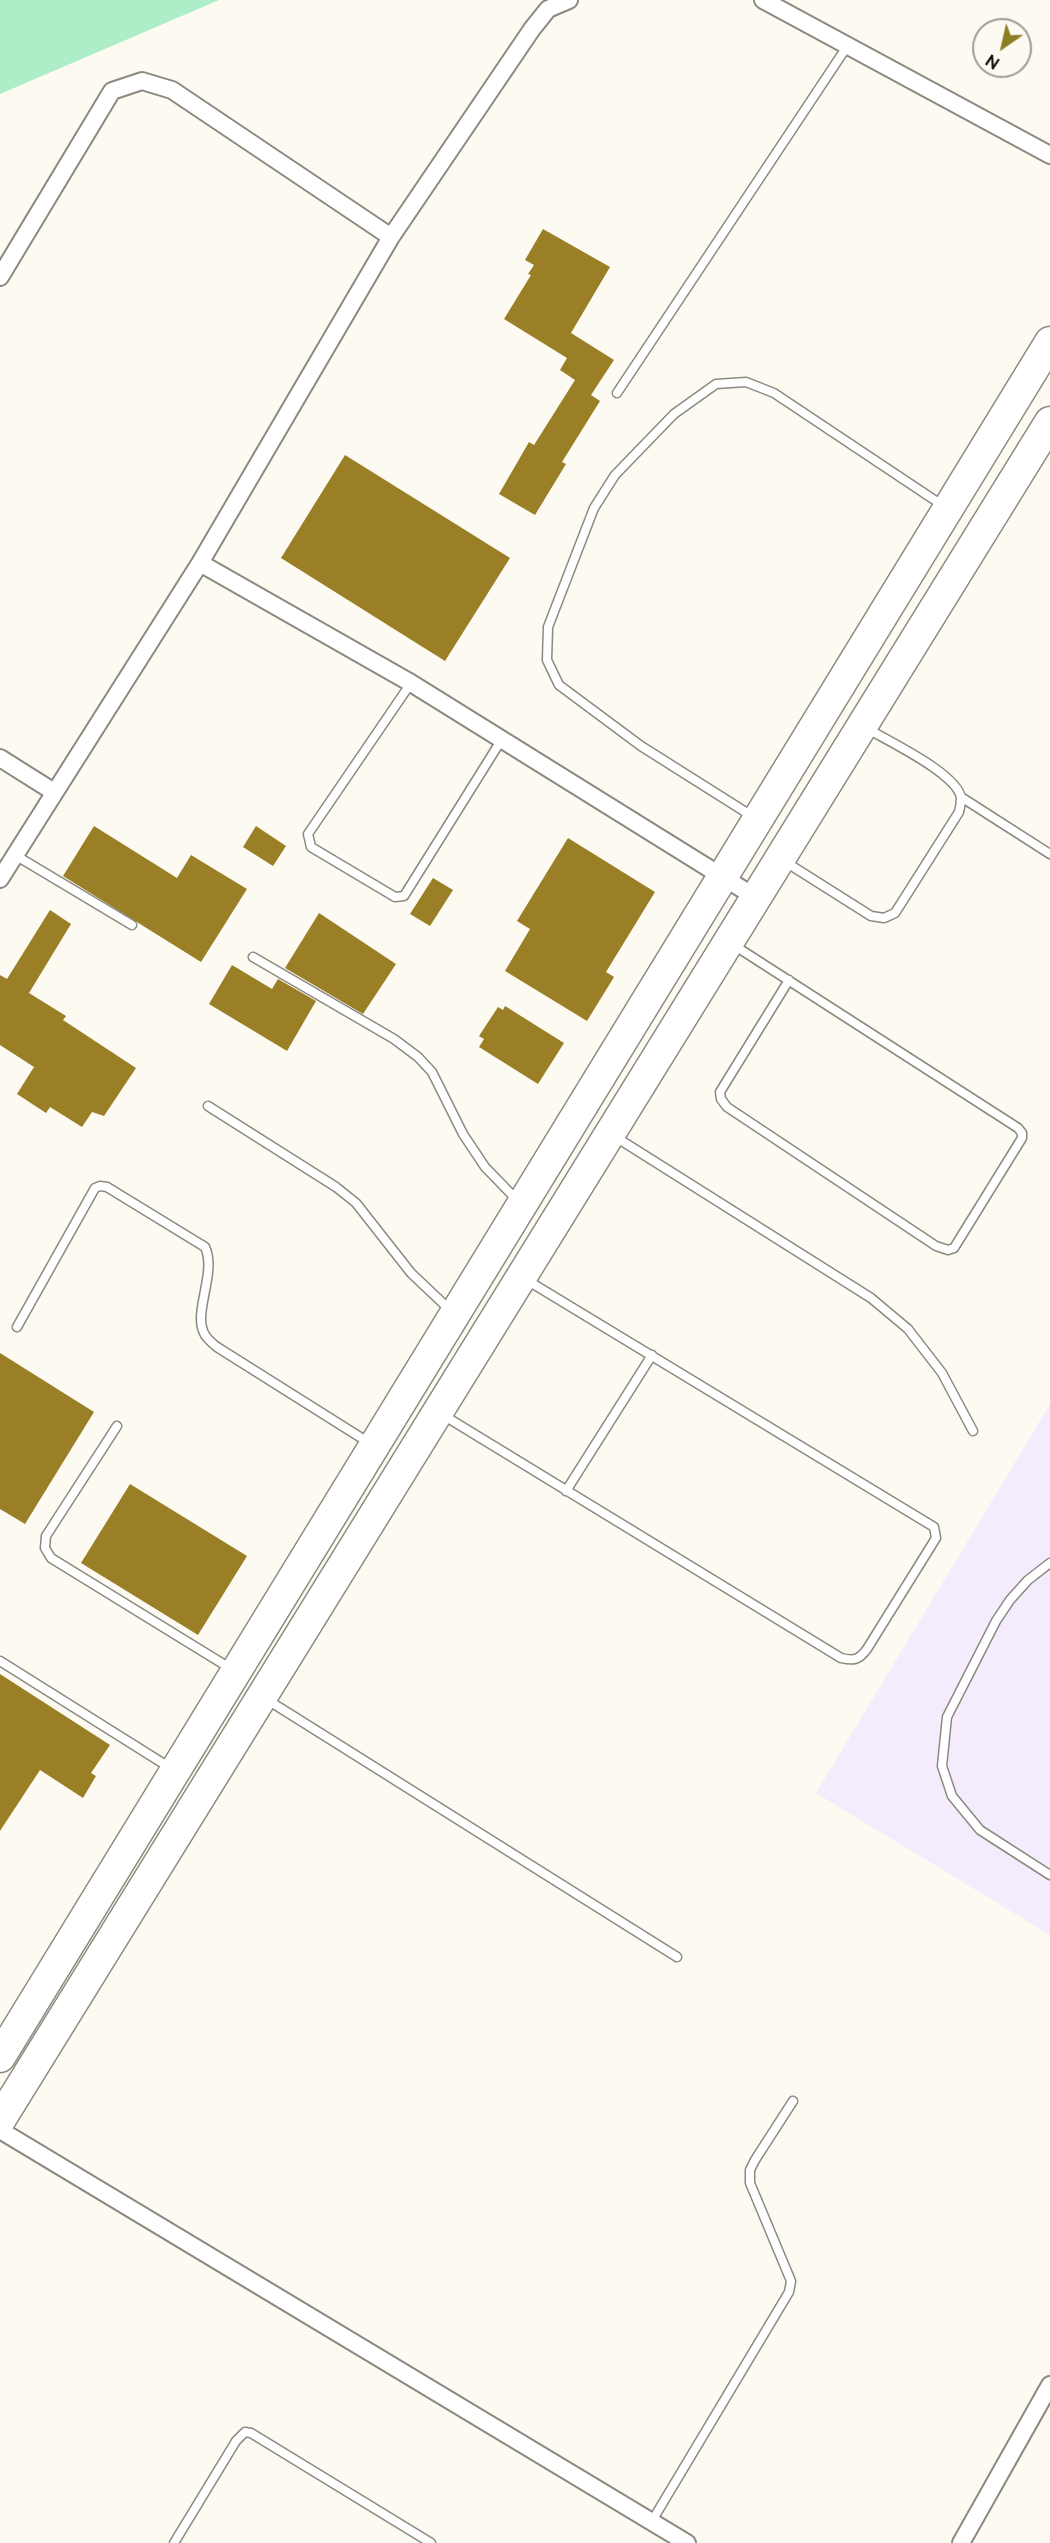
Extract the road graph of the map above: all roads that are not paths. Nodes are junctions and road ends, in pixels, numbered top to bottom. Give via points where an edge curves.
1 (569, 0) edge
2 (763, 0) edge
3 (848, 45) junction
4 (1050, 155) edge
5 (391, 237) junction
6 (0, 277) edge
7 (1050, 342) edge
8 (617, 393) dead end
9 (1050, 422) edge
10 (948, 509) junction
11 (200, 562) junction
12 (411, 682) junction
13 (862, 725) junction
14 (502, 739) junction
15 (0, 758) edge
16 (54, 792) junction
17 (961, 797) junction
18 (758, 820) junction
19 (1050, 854) edge
20 (15, 855) junction
21 (779, 858) junction
22 (722, 878) junction
23 (0, 879) edge
24 (755, 897) junction
25 (132, 925) dead end
26 (727, 941) junction
27 (253, 957) dead end
28 (789, 980) junction
29 (207, 1106) dead end
30 (609, 1132) junction
31 (521, 1205) junction
32 (520, 1276) junction
33 (454, 1314) junction
34 (16, 1327) dead end
35 (652, 1355) junction
36 (437, 1412) junction
37 (117, 1426) dead end
38 (973, 1431) dead end
39 (374, 1446) junction
40 (566, 1491) junction
41 (1050, 1563) edge
42 (0, 1661) edge
43 (236, 1672) junction
44 (263, 1697) junction
45 (175, 1771) junction
46 (1050, 1875) edge
47 (677, 1957) dead end
48 (0, 2057) edge
49 (793, 2101) dead end
50 (0, 2120) edge
51 (0, 2130) edge
52 (1050, 2385) edge
53 (652, 2522) junction
54 (174, 2543) edge
55 (431, 2543) edge
56 (687, 2543) edge
57 (961, 2543) edge

1 - 5 street via 548,9 532,29
2 - 3 street
3 - 4 street
3 - 8 lane
5 - 6 street via 172,90 142,81 112,91
5 - 11 street
7 - 10 highway
9 - 13 highway
10 - 18 highway
10 - 18 lane via 774,393 746,382 716,384 674,414 615,475 594,508 548,627 547,660 559,685 641,746
11 - 12 street
11 - 16 street
12 - 14 street
12 - 14 lane via 308,834 311,847 395,897 404,896
13 - 17 lane via 934,768 954,784
13 - 21 highway
14 - 22 street
15 - 16 street
16 - 20 street
17 - 19 lane
17 - 21 lane via 959,812 895,913 884,918 871,916
18 - 22 highway
20 - 23 street
20 - 25 lane
21 - 24 highway
22 - 24 street
22 - 31 highway
24 - 26 highway
26 - 28 lane
26 - 30 highway
27 - 31 lane via 418,1057 432,1072 463,1134 485,1167
28 - 28 lane via 1022,1133 954,1248 936,1246 721,1099 720,1092
29 - 33 lane via 356,1203 411,1273
30 - 32 highway
30 - 38 lane via 871,1298 908,1329 942,1373
31 - 33 highway
32 - 35 lane
32 - 36 highway
33 - 39 highway
34 - 39 lane via 94,1188 107,1186 206,1247 209,1262 201,1324 204,1334 217,1347
35 - 40 lane
35 - 40 lane via 934,1527 936,1538 867,1649 861,1658 841,1658
36 - 40 lane
36 - 44 highway
37 - 43 lane via 46,1536 45,1548 51,1558
39 - 43 highway
41 - 46 lane via 1028,1580 996,1620 947,1717 942,1766 952,1796 980,1830
42 - 45 lane
43 - 45 highway
44 - 47 lane
44 - 50 highway
45 - 48 highway
49 - 53 lane via 750,2170 750,2182 791,2281 789,2292
51 - 53 street
52 - 57 street
53 - 56 street
54 - 55 lane via 236,2440 245,2432

